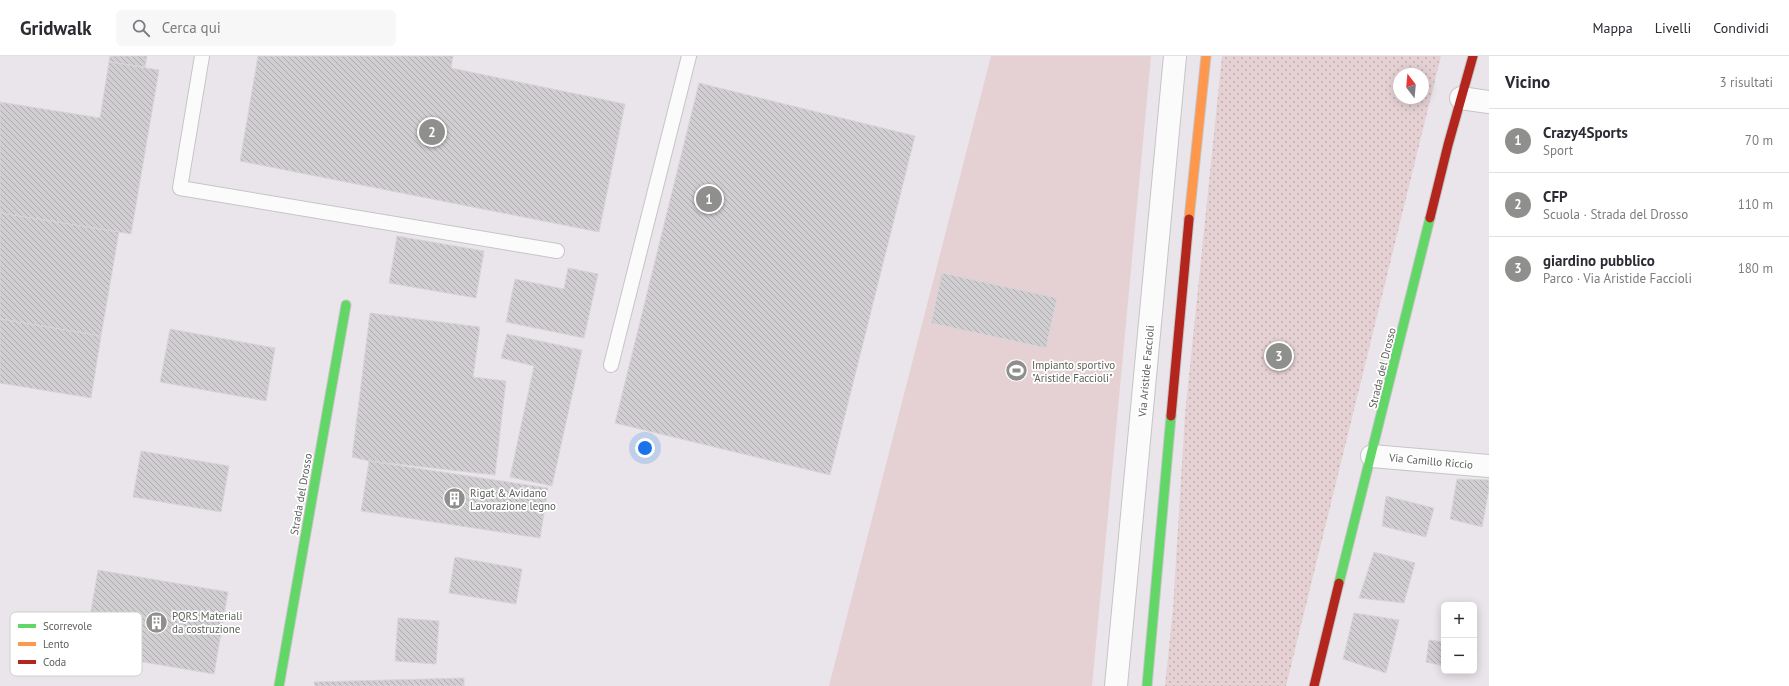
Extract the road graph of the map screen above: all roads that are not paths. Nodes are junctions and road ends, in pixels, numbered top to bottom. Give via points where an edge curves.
1 (202, 56) edge
2 (689, 56) edge
3 (1175, 56) edge
4 (1206, 56) edge
5 (1473, 56) edge
6 (1461, 98) junction
7 (1489, 102) edge
8 (557, 250) dead end
9 (346, 305) dead end
10 (611, 365) dead end
11 (1372, 456) junction
12 (1489, 466) edge
13 (279, 686) edge
14 (1116, 686) edge
15 (1147, 686) edge
16 (1314, 686) edge

1 - 8 lane via 180,188
2 - 10 lane
3 - 14 street, Via Aristide Faccioli
4 - 15 street
5 - 6 street, Strada del Drosso
6 - 7 street
6 - 11 street, Strada del Drosso
9 - 13 street, Strada del Drosso
11 - 12 street, Via Camillo Riccio
11 - 16 street, Strada del Drosso

